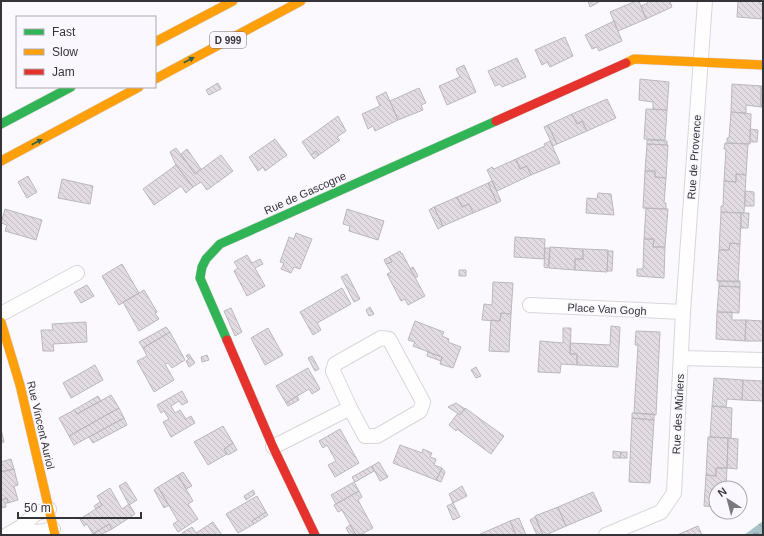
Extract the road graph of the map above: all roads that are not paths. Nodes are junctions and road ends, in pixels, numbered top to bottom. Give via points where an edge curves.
1 (233, 1) edge
2 (301, 1) edge
3 (705, 1) edge
4 (156, 41) edge
5 (700, 62) junction
6 (763, 65) edge
7 (156, 78) edge
8 (69, 88) edge
9 (137, 88) edge
10 (1, 124) edge
11 (2, 161) edge
12 (77, 273) dead end
13 (530, 305) dead end
14 (683, 312) junction
15 (1, 314) edge
16 (1, 322) edge
17 (681, 358) junction
18 (763, 360) edge
19 (350, 408) junction
20 (273, 447) junction
21 (49, 510) junction
22 (21, 527) junction
23 (54, 532) edge
24 (7, 535) edge
25 (315, 535) edge
26 (606, 535) edge

1 - 4 street, D 999
7 -> 2 street, D 999
3 - 5 street, Rue de Provence
5 - 6 street, Rue de Gascogne
5 - 14 street, Rue de Provence
5 - 20 street, Rue de Gascogne via 634,59 220,244 206,256 201,266 200,278
8 - 10 street
11 -> 9 street
12 - 15 street
13 - 14 street, Place Van Gogh
14 - 17 street, Rue des Mûriers
16 - 21 street, Rue Vincent Auriol via 20,385
17 - 18 street
17 - 26 street, Rue des Mûriers via 674,493 661,512
19 - 19 street via 366,436 378,436 420,411 423,402 390,340 381,338 335,364 332,371
19 - 20 street
20 - 25 street, Rue de Gascogne
21 - 22 street via 35,514
21 - 23 street, Rue Vincent Auriol
22 - 23 street via 42,533
22 - 24 street

